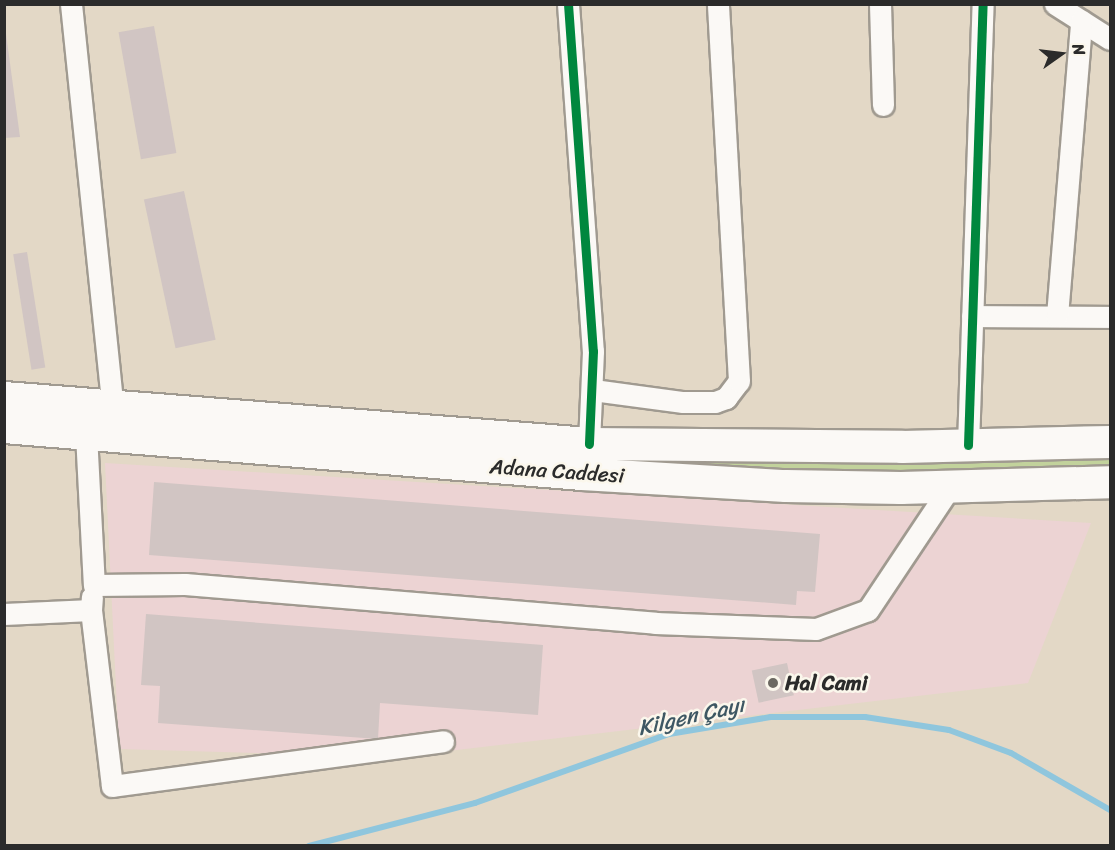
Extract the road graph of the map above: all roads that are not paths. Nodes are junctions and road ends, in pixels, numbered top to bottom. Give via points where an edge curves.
1 (71, 4) edge
2 (568, 4) edge
3 (718, 4) edge
4 (880, 4) edge
5 (983, 4) edge
6 (1054, 4) edge
7 (1081, 21) junction
8 (1110, 39) edge
9 (883, 105) dead end
10 (972, 316) junction
11 (1057, 316) junction
12 (1110, 316) edge
13 (592, 390) junction
14 (4, 398) edge
15 (105, 425) junction
16 (4, 427) edge
17 (1110, 442) edge
18 (589, 444) junction
19 (968, 445) junction
20 (1110, 483) edge
21 (950, 487) junction
22 (94, 585) junction
23 (91, 610) junction
24 (4, 614) edge
25 (443, 741) dead end

1 - 15 street
2 - 13 street
3 - 13 street via 739,381 726,398 715,402 683,402
4 - 9 street
5 - 10 street
6 - 7 street
7 - 8 street
7 - 11 street
10 - 11 street
10 - 19 street
11 - 12 street
13 - 18 street
14 - 15 highway, Adana Caddesi
15 - 16 highway, Adana Caddesi
15 - 18 highway, Adana Caddesi
15 - 21 highway, Adana Caddesi via 582,474 838,488
15 - 22 street
17 - 19 highway, Adana Caddesi
18 - 19 highway, Adana Caddesi
20 - 21 highway, Adana Caddesi
21 - 22 street via 868,610 816,629 655,623 185,585
22 - 23 street
23 - 24 street
23 - 25 street via 112,786

